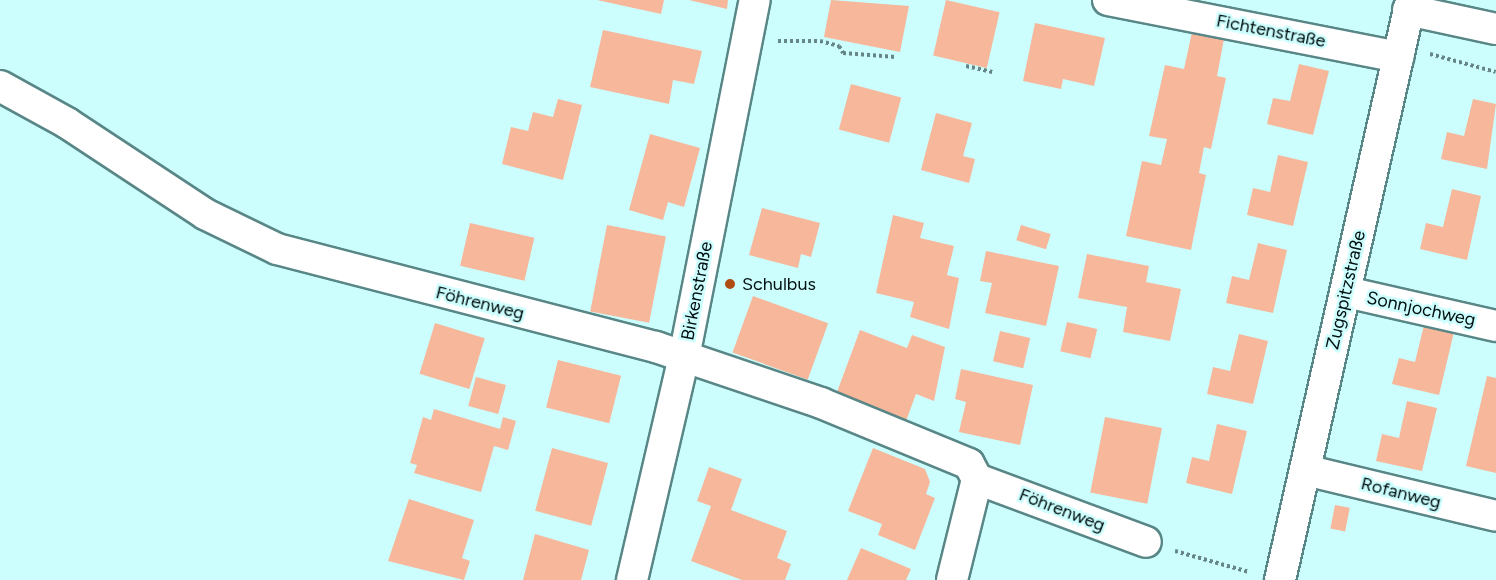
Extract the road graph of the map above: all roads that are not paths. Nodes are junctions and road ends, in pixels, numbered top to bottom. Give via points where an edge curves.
1 (756, 0) edge
2 (1108, 0) edge
3 (1409, 5) edge
4 (1496, 29) edge
5 (1399, 52) junction
6 (0, 86) edge
7 (1346, 292) junction
8 (1496, 326) edge
9 (684, 357) junction
10 (1305, 470) junction
11 (978, 479) junction
12 (1496, 516) edge
13 (1146, 542) road end
14 (1268, 577) edge
15 (632, 580) edge
16 (952, 580) edge

1 - 9 street, Birkenstraße
2 - 5 street, Fichtenstraße
3 - 4 street
3 - 5 street, Zugspitzstraße
5 - 7 street, Zugspitzstraße
6 - 9 street, Föhrenweg via 205,214 277,249
7 - 8 street, Sonnjochweg
7 - 10 street, Zugspitzstraße
9 - 11 street, Föhrenweg via 821,404 969,464
9 - 15 street, Birkenstraße
10 - 12 street, Rofanweg
10 - 14 street, Zugspitzstraße
11 - 13 street, Föhrenweg
11 - 16 street

